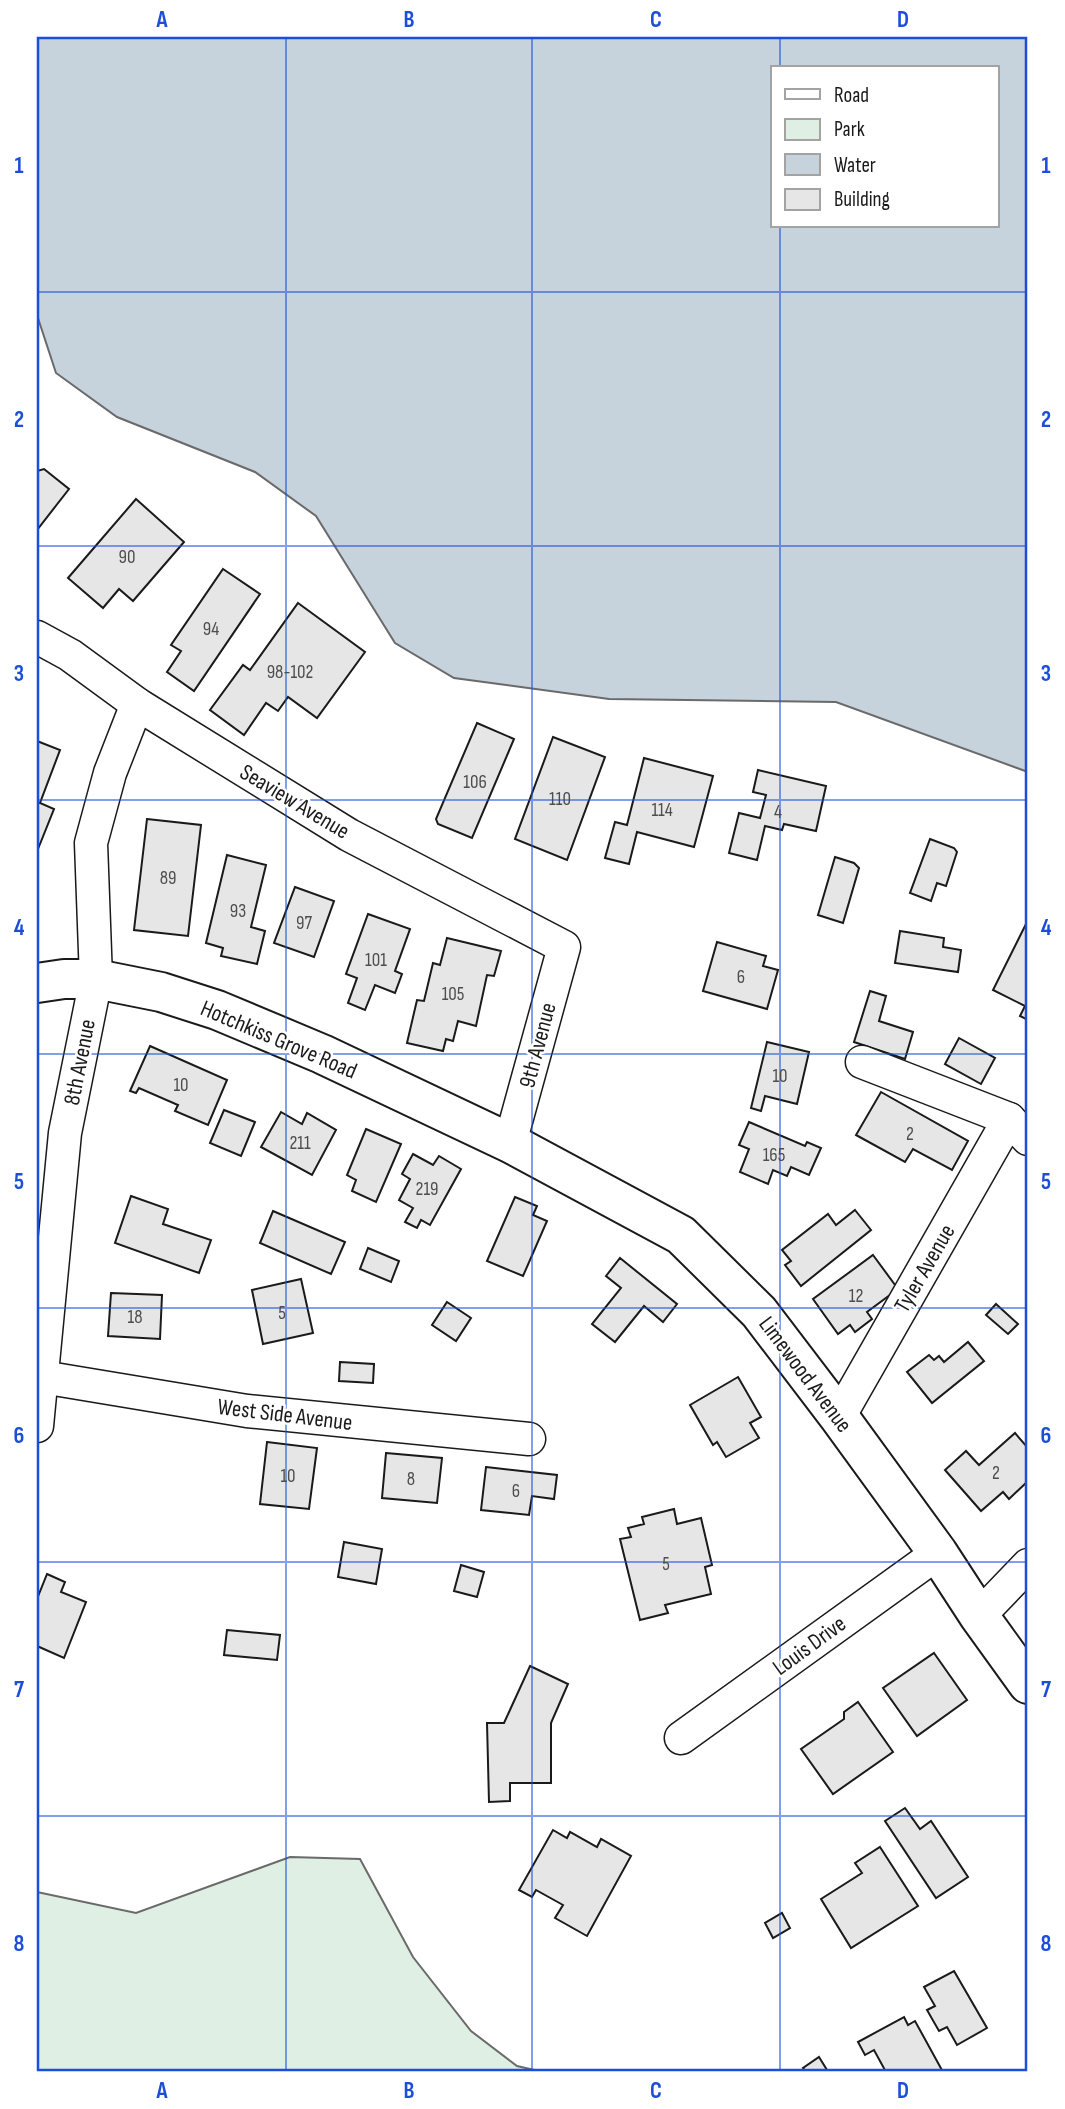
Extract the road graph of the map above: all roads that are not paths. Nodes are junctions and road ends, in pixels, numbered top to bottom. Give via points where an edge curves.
1 (37, 637) edge
2 (136, 704) junction
3 (564, 947) joint
4 (96, 979) junction
5 (37, 983) edge
6 (862, 1062) dead end
7 (1018, 1129) edge
8 (510, 1143) junction
9 (42, 1377) junction
10 (839, 1417) junction
11 (37, 1426) edge
12 (529, 1439) dead end
13 (938, 1553) junction
14 (1028, 1566) edge
15 (979, 1616) junction
16 (1028, 1684) edge
17 (681, 1738) dead end

1 - 2 street, Seaview Avenue via 70,655
2 - 3 street, Seaview Avenue via 349,835
2 - 4 street, 8th Avenue via 91,843
3 - 8 street, 9th Avenue
4 - 5 main road, Hotchkiss Grove Road
4 - 8 main road, Hotchkiss Grove Road via 161,992 217,1010
4 - 9 street, 8th Avenue via 65,1133
6 - 7 street, Tyler Avenue
7 - 10 street, Tyler Avenue
8 - 10 main road, Limewood Avenue via 681,1235 759,1312
9 - 11 street, 8th Avenue
9 - 12 street, West Side Avenue via 247,1411
10 - 13 main road, Limewood Avenue
13 - 15 main road, Limewood Avenue
13 - 17 street, Louis Drive
14 - 15 street
15 - 16 main road, Limewood Avenue

